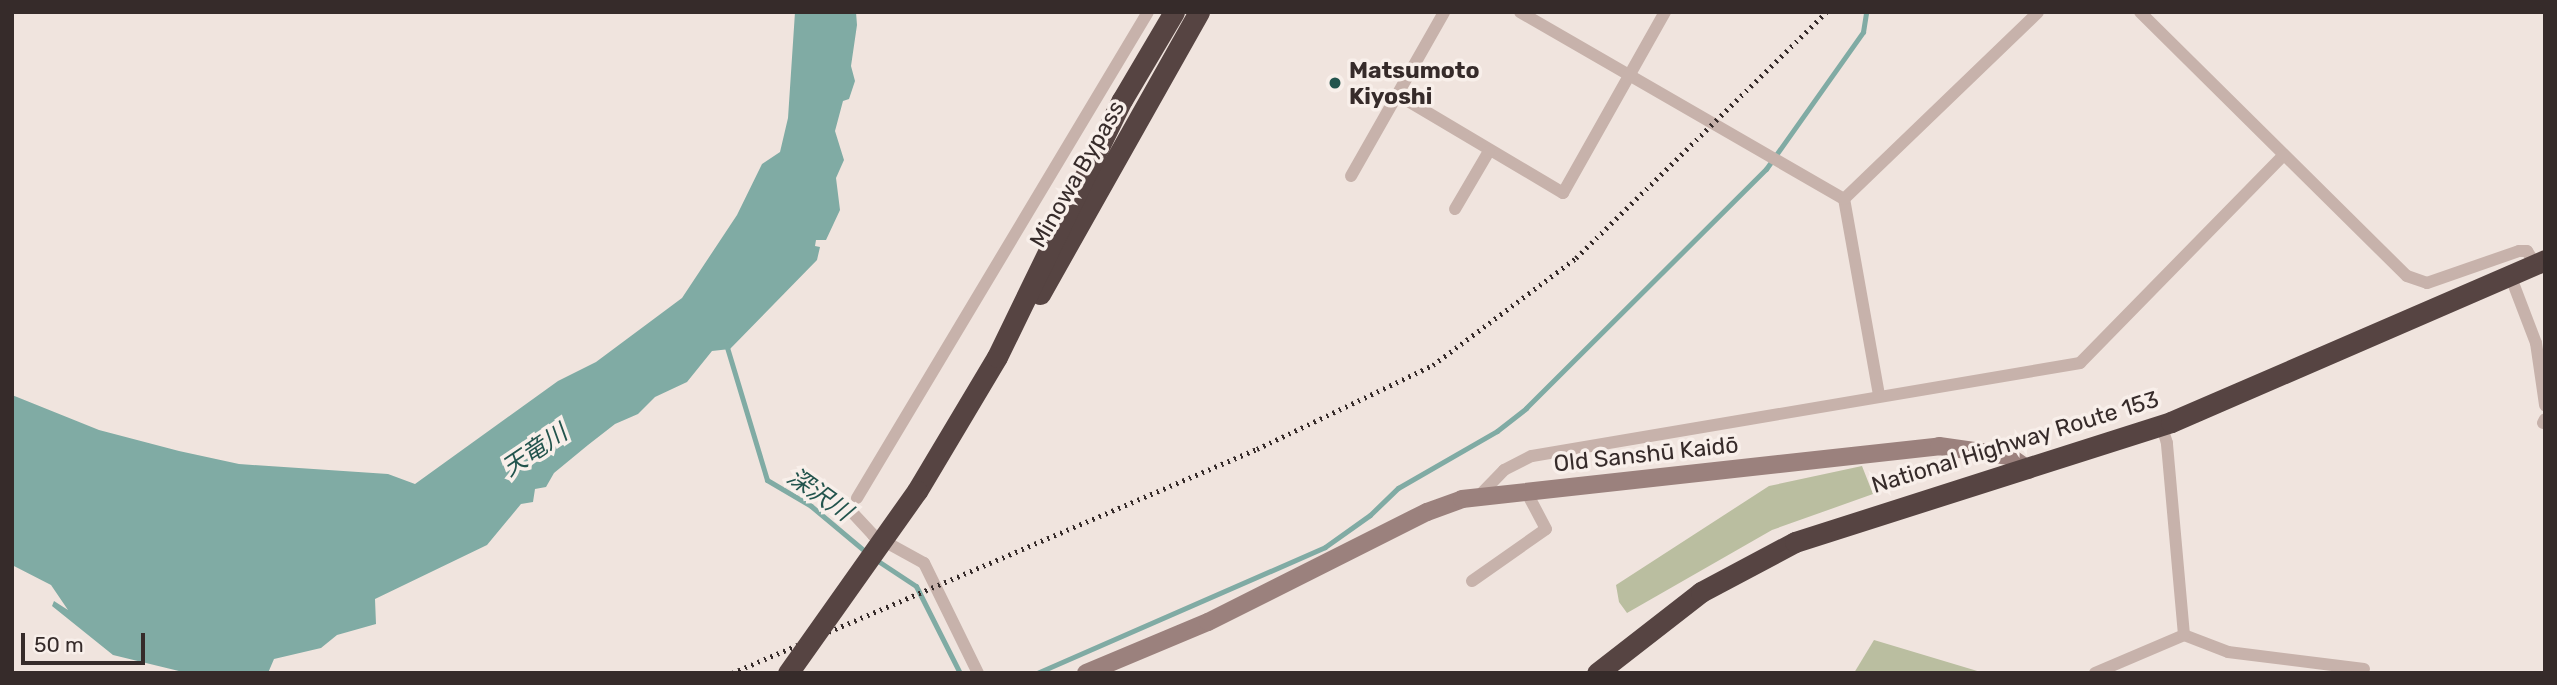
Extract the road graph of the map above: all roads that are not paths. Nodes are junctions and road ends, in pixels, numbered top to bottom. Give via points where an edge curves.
1 (1148, 12) edge
2 (1174, 12) edge
3 (1199, 12) edge
4 (1444, 12) edge
5 (1520, 12) edge
6 (1665, 12) edge
7 (2038, 12) edge
8 (2140, 12) edge
9 (1629, 73) junction
10 (1398, 95) junction
11 (1489, 151) junction
12 (2284, 155) junction
13 (1351, 176) dead end
14 (1844, 199) junction
15 (1455, 209) dead end
16 (2540, 262) edge
17 (2510, 275) junction
18 (997, 357) junction
19 (1879, 395) junction
20 (2545, 405) edge
21 (2161, 425) junction
22 (2029, 470) junction
23 (1526, 491) junction
24 (1479, 496) junction
25 (1472, 582) dead end
26 (2184, 635) junction
27 (2364, 669) dead end
28 (788, 673) edge
29 (978, 673) edge
30 (1086, 673) edge
31 (1597, 673) edge
32 (2095, 673) edge

1 - 29 street via 853,504 873,535 924,563
2 - 18 highway, Minowa Bypass via 1122,100
3 - 18 highway, Minowa Bypass via 1008,350
4 - 10 street
5 - 9 street
6 - 9 street
7 - 14 street
8 - 12 street
9 - 11 street via 1563,193
9 - 14 street
10 - 11 street
10 - 13 street
11 - 15 street
12 - 16 street via 2416,282 2443,279 2519,251 2527,251
12 - 19 street via 2080,363
14 - 19 street
16 - 17 highway, National Highway Route 153
17 - 20 street via 2536,343
17 - 21 highway, National Highway Route 153
18 - 28 highway, Minowa Bypass, bridge via 917,491
19 - 24 street via 1532,456 1504,470
21 - 22 highway, National Highway Route 153
21 - 26 street via 2167,443
22 - 23 main road, Old Sanshū Kaidō via 2009,456 1939,446
22 - 31 highway, National Highway Route 153 via 1845,522 1795,542 1701,592
23 - 24 main road, Old Sanshū Kaidō
23 - 25 street via 1546,529
24 - 30 main road, Old Sanshū Kaidō via 1427,512 1283,587
26 - 27 street via 2228,652
26 - 32 street via 2166,647

